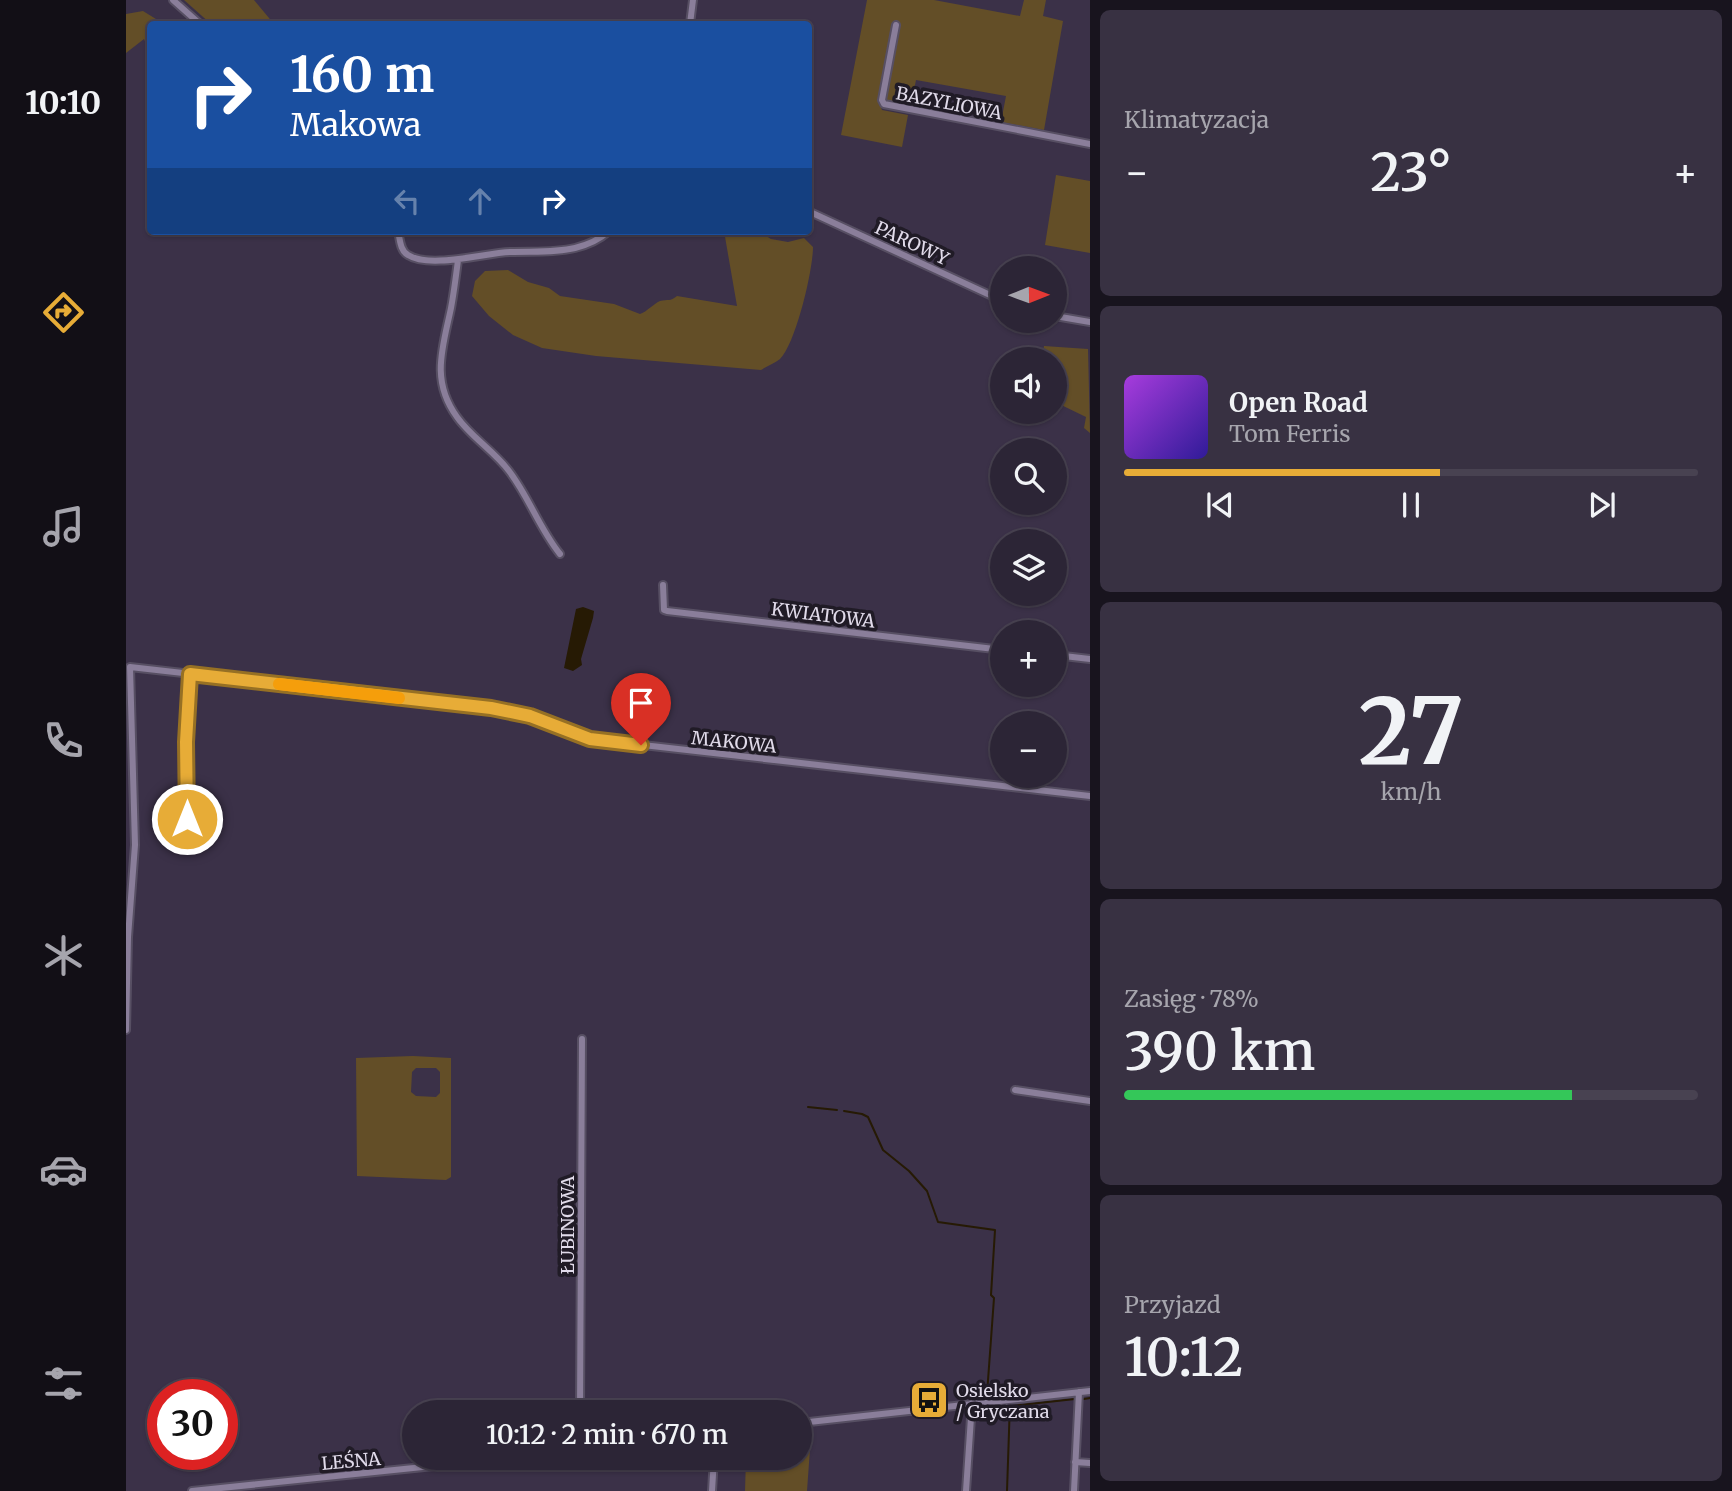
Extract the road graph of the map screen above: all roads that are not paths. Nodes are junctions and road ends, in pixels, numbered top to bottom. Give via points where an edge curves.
1 (173, 0) edge
2 (693, 0) edge
3 (197, 21) edge
4 (691, 21) edge
5 (896, 25) dead end
6 (1090, 144) edge
7 (812, 213) edge
8 (398, 235) edge
9 (603, 235) edge
10 (458, 260) junction
11 (990, 295) edge
12 (1068, 318) edge
13 (1090, 322) edge
14 (560, 554) dead end
15 (663, 585) dead end
16 (990, 648) edge
17 (1067, 656) edge
18 (1090, 659) edge
19 (190, 674) junction
20 (1090, 796) edge
21 (187, 819) dead end
22 (126, 1030) edge
23 (582, 1039) dead end
24 (1014, 1090) dead end
25 (1090, 1101) edge
26 (1090, 1391) edge
27 (1079, 1392) junction
28 (580, 1400) edge
29 (972, 1403) junction
30 (812, 1422) edge
31 (1075, 1462) junction
32 (1090, 1463) edge
33 (402, 1469) edge
34 (713, 1470) edge
35 (192, 1491) edge
36 (712, 1491) edge
37 (966, 1491) edge
38 (1073, 1491) edge

1 - 3 street
2 - 4 street
5 - 6 street, BAZYLIOWA via 884,104
7 - 11 street, PAROWY
8 - 10 street via 402,251 409,256
9 - 10 street via 566,250
10 - 14 street via 440,356 449,406 511,473
12 - 13 street
15 - 16 street, KWIATOWA via 667,611
17 - 18 street
19 - 20 street, MAKOWA via 491,708 530,716 590,739
19 - 21 street
19 - 22 street, MAKOWA via 130,667 135,845
23 - 28 street, ŁUBINOWA
24 - 25 street
26 - 27 street
27 - 29 street
27 - 31 street
29 - 30 street
29 - 37 street
31 - 32 street
31 - 38 street
33 - 35 street, LEŚNA
34 - 36 street

